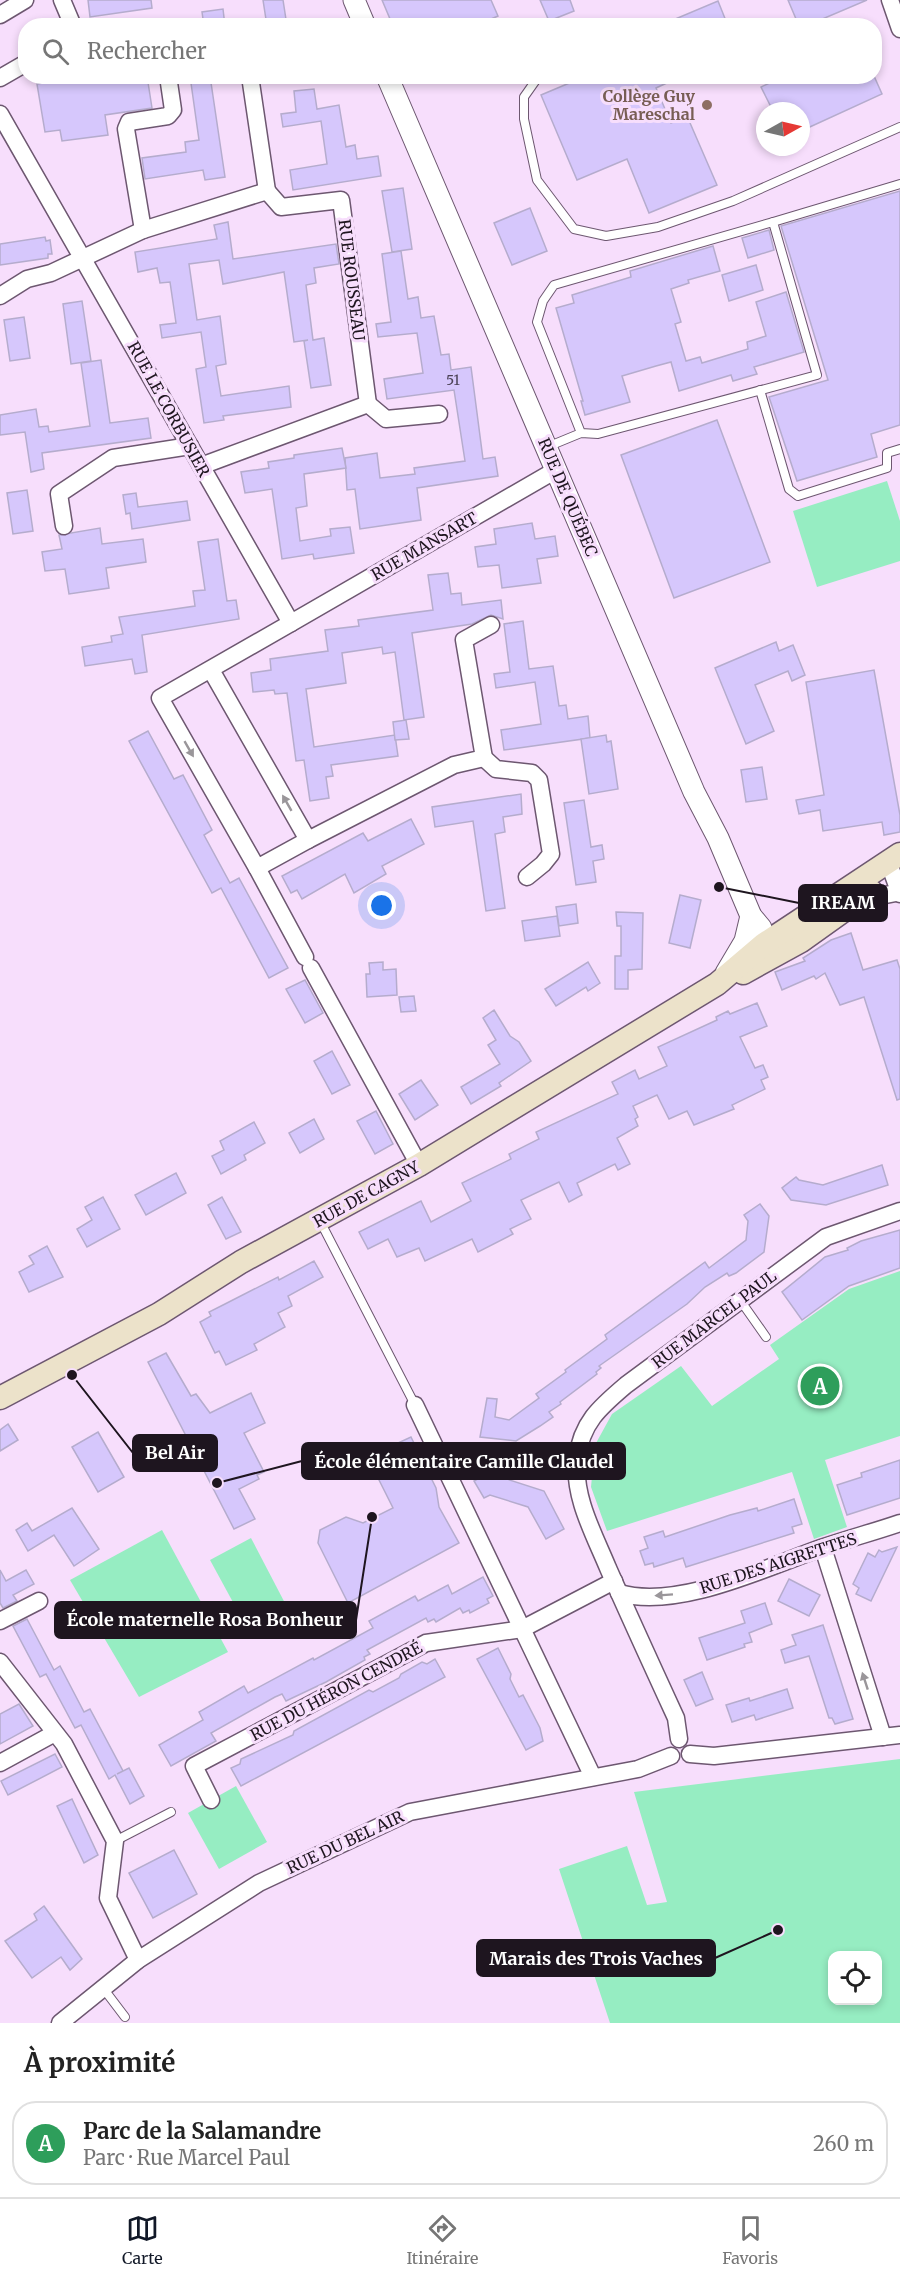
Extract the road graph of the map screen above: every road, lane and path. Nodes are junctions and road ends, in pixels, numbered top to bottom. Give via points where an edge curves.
1 (26, 0) edge
2 (62, 0) edge
3 (354, 0) edge
4 (890, 0) edge
5 (0, 15) edge
6 (70, 18) edge
7 (362, 18) edge
8 (900, 29) edge
9 (18, 68) edge
10 (0, 78) edge
11 (169, 84) edge
12 (251, 84) edge
13 (390, 84) edge
14 (533, 84) edge
15 (0, 114) edge
16 (900, 127) edge
17 (900, 184) edge
18 (267, 191) junction
19 (773, 222) junction
20 (143, 230) junction
21 (84, 258) junction
22 (0, 296) edge
23 (760, 390) junction
24 (368, 404) junction
25 (439, 414) dead end
26 (581, 433) junction
27 (190, 446) junction
28 (546, 448) junction
29 (900, 449) edge
30 (201, 466) junction
31 (556, 470) junction
32 (64, 526) dead end
33 (291, 623) junction
34 (491, 626) dead end
35 (211, 670) junction
36 (484, 758) junction
37 (308, 840) junction
38 (257, 868) junction
39 (527, 877) dead end
40 (897, 877) edge
41 (763, 931) junction
42 (801, 941) junction
43 (757, 967) junction
44 (724, 977) junction
45 (419, 1165) junction
46 (900, 1210) edge
47 (320, 1220) junction
48 (740, 1300) junction
49 (766, 1337) dead end
50 (0, 1398) edge
51 (415, 1405) joint
52 (511, 1462) dead end
53 (577, 1474) junction
54 (900, 1523) edge
55 (823, 1548) junction
56 (616, 1587) junction
57 (39, 1601) dead end
58 (0, 1621) edge
59 (522, 1629) junction
60 (0, 1662) edge
61 (55, 1733) junction
62 (900, 1735) edge
63 (883, 1737) junction
64 (679, 1739) junction
65 (690, 1754) junction
66 (671, 1756) junction
67 (0, 1763) edge
68 (593, 1777) junction
69 (211, 1800) dead end
70 (171, 1812) dead end
71 (115, 1841) junction
72 (138, 1960) junction
73 (103, 1988) junction
74 (125, 2018) dead end
75 (60, 2023) edge

1 - 5 street
2 - 6 street
3 - 7 street
4 - 8 street
9 - 10 street
11 - 20 street via 173,110 168,116 129,122 126,129
12 - 18 street
13 - 28 street, RUE DE QUÉBEC
14 - 16 lane via 524,97 524,119 537,180 574,229 606,236 658,227 733,201
15 - 21 street, RUE LE CORBUSIER
17 - 19 lane
18 - 20 street
18 - 24 street, RUE ROUSSEAU via 281,207 341,200
19 - 23 lane via 817,375
19 - 26 lane via 554,285 543,301 537,322
20 - 21 street
21 - 22 street via 27,279
21 - 27 street, RUE LE CORBUSIER
23 - 26 lane via 598,434
23 - 29 lane via 789,489 798,496 887,468 887,453
24 - 25 street via 386,419
24 - 30 street
26 - 28 lane
27 - 30 street, RUE LE CORBUSIER
27 - 32 street via 113,458 59,494
28 - 31 street, RUE DE QUÉBEC
30 - 33 street, RUE LE CORBUSIER
31 - 33 street, RUE MANSART
31 - 41 street, RUE DE QUÉBEC via 694,792
33 - 35 street
34 - 36 street via 464,640
37 -> 35 street
35 -> 38 street via 160,698
36 - 37 street via 454,765
36 - 39 street via 496,770 532,773 539,780 551,854
37 - 38 street
38 - 45 street
40 - 41 main road, RUE DE CAGNY
40 - 42 main road, RUE DE CAGNY
41 - 42 street
41 - 43 street
41 - 44 main road, RUE DE CAGNY
41 - 44 street via 745,941
42 - 43 main road, RUE DE CAGNY
43 - 44 main road, RUE DE CAGNY
44 - 45 main road, RUE DE CAGNY
45 - 47 main road, RUE DE CAGNY
46 - 48 street, RUE MARCEL PAUL via 826,1237
47 - 50 main road, RUE DE CAGNY via 241,1262 159,1314
47 - 51 lane
48 - 49 lane
48 - 53 street, RUE MARCEL PAUL via 595,1411 577,1458
51 - 59 street
52 - 53 lane
53 - 56 street, RUE MARCEL PAUL via 590,1525
54 - 55 street, RUE DES AIGRETTES
55 -> 56 street, RUE DES AIGRETTES via 686,1593 633,1597
63 -> 55 street
56 - 59 street, RUE DU HÉRON CENDRÉ
56 - 64 street, RUE MARCEL PAUL via 676,1718
57 - 58 street
59 - 68 street
59 - 69 street, RUE DU HÉRON CENDRÉ via 426,1643 194,1766
60 - 61 street
61 - 67 street
61 - 71 street
62 - 63 street
63 - 65 street via 714,1756
64 - 65 street via 688,1744
64 - 66 street via 670,1745
65 - 66 street via 681,1760
66 - 68 street, RUE DU BEL AIR via 638,1769
68 - 72 street, RUE DU BEL AIR via 410,1812 259,1883
70 - 71 lane
71 - 72 street via 108,1898
72 - 73 street, RUE DU BEL AIR
73 - 74 lane
73 - 75 street, RUE DU BEL AIR

